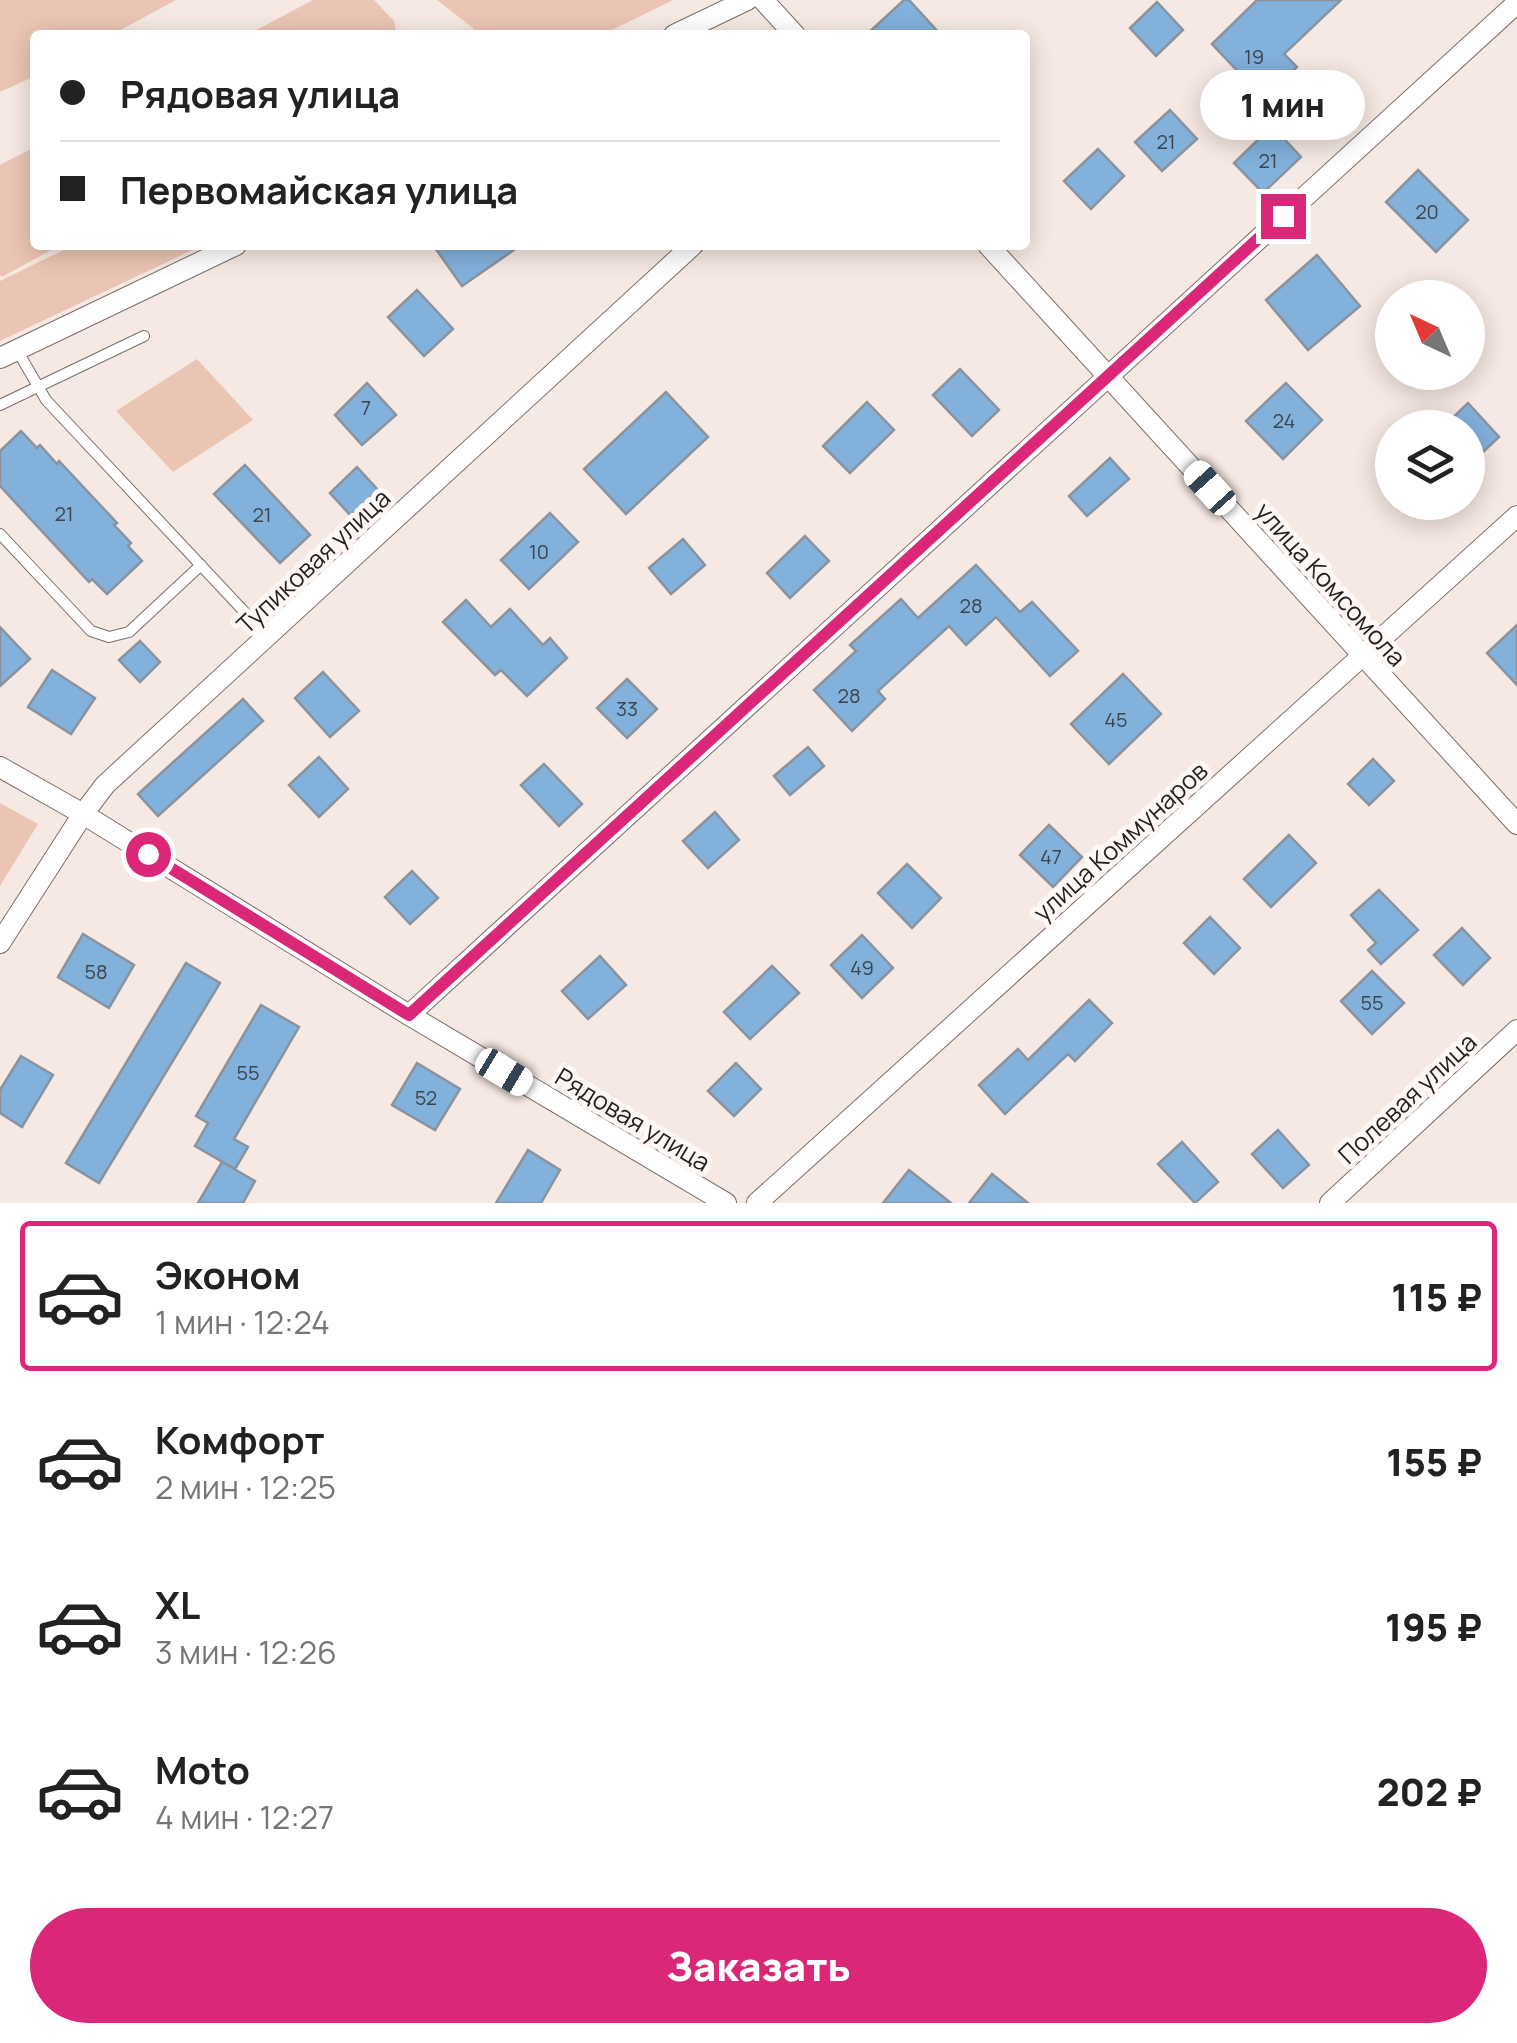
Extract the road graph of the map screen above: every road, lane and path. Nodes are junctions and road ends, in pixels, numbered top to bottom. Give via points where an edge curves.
1 (747, 0) edge
2 (763, 0) edge
3 (1517, 4) edge
4 (684, 30) edge
5 (790, 30) edge
6 (226, 250) edge
7 (689, 250) edge
8 (993, 250) edge
9 (144, 336) dead end
10 (8, 354) edge
11 (1108, 376) junction
12 (39, 386) junction
13 (0, 405) edge
14 (1517, 516) edge
15 (0, 534) edge
16 (201, 565) junction
17 (267, 636) junction
18 (1363, 655) junction
19 (0, 767) edge
20 (82, 814) junction
21 (1517, 824) edge
22 (0, 943) edge
23 (409, 1015) junction
24 (1517, 1030) edge
25 (726, 1203) edge
26 (757, 1203) edge
27 (1330, 1203) edge

1 - 4 street
2 - 5 street
3 - 11 street
6 - 10 street
7 - 17 street, Тупиковая улица
8 - 11 street, улица Комсомола
9 - 12 lane
10 - 12 lane
11 - 18 street, улица Комсомола
11 - 23 street
12 - 13 lane
12 - 16 lane
14 - 18 street, улица Коммунаров
15 - 16 lane via 91,631 109,637 129,632
16 - 17 lane
17 - 20 street, Тупиковая улица
18 - 21 street, улица Комсомола
18 - 26 street, улица Коммунаров
19 - 20 street, Рядовая улица
20 - 22 street, Тупиковая улица
20 - 23 street, Рядовая улица
23 - 25 street, Рядовая улица
24 - 27 street, Полевая улица

